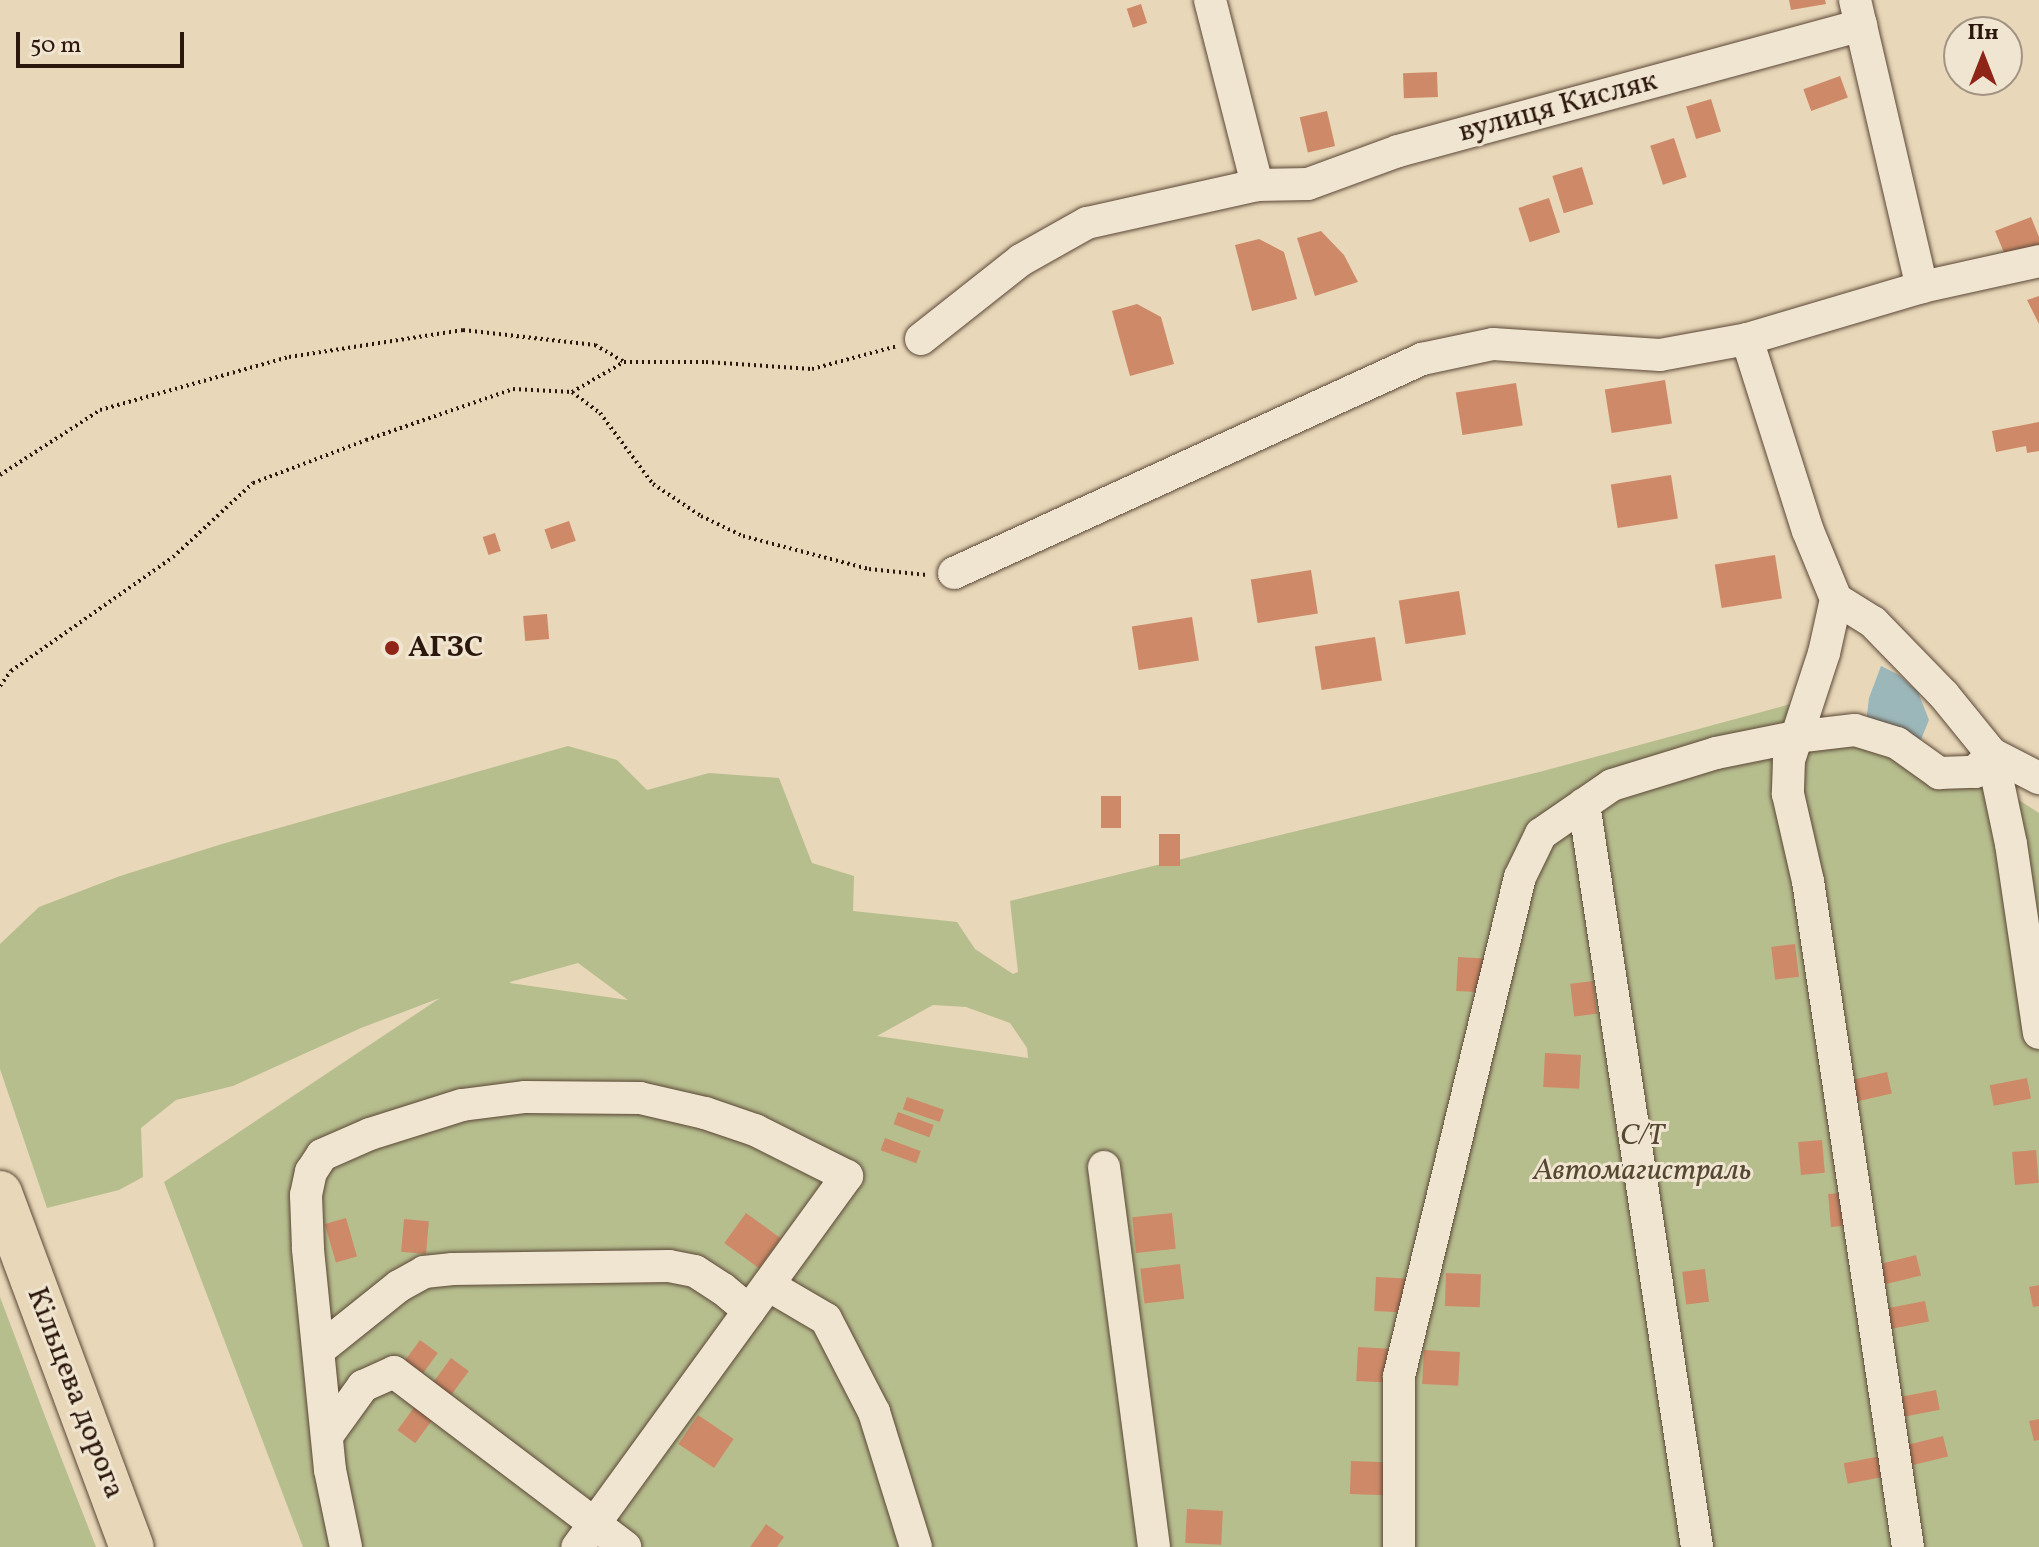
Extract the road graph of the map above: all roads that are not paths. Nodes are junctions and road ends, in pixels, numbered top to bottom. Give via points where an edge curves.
1 (1210, 0) edge
2 (1858, 12) edge
3 (1257, 185) junction
4 (2039, 261) edge
5 (1922, 287) junction
6 (921, 339) road end
7 (1747, 339) junction
8 (954, 573) road end
9 (1836, 599) junction
10 (1795, 737) junction
11 (1992, 754) junction
12 (2039, 778) edge
13 (1584, 804) junction
14 (2039, 1033) edge
15 (1104, 1167) dead end
16 (0, 1193) edge
17 (768, 1285) junction
18 (749, 1311) junction
19 (319, 1350) junction
20 (327, 1436) junction
21 (585, 1535) edge
22 (132, 1547) edge
23 (346, 1547) edge
24 (625, 1547) edge
25 (916, 1547) edge
26 (1154, 1547) edge
27 (1399, 1547) edge
28 (1697, 1547) edge
29 (1908, 1547) edge

1 - 3 street
2 - 3 street, вулиця Кисляк via 1398,151 1308,184
2 - 5 street, вулиця Кисляк
3 - 6 street, вулиця Кисляк via 1087,223 1021,260
4 - 5 street
5 - 7 street
7 - 8 street via 1660,355 1493,344 1422,359
7 - 9 street via 1808,531
9 - 10 street
9 - 11 street via 1873,622
10 - 11 street via 1855,730 1897,743 1939,773 1975,772
10 - 13 street via 1716,753 1612,785
10 - 29 street via 1788,794 1808,881
11 - 12 street
11 - 14 street
13 - 27 street via 1541,834 1517,892 1399,1376
13 - 28 street
15 - 26 street
16 - 22 highway, Кільцева дорога
17 - 18 street
17 - 19 street via 847,1176 755,1130 640,1098 525,1097 462,1105 334,1149 322,1155 311,1172 306,1195
17 - 25 street via 826,1319 874,1412
18 - 19 street via 695,1271 669,1266 453,1269 424,1272 399,1286
18 - 21 street
19 - 20 street
20 - 21 street via 363,1386 394,1372
20 - 23 street
21 - 24 street

